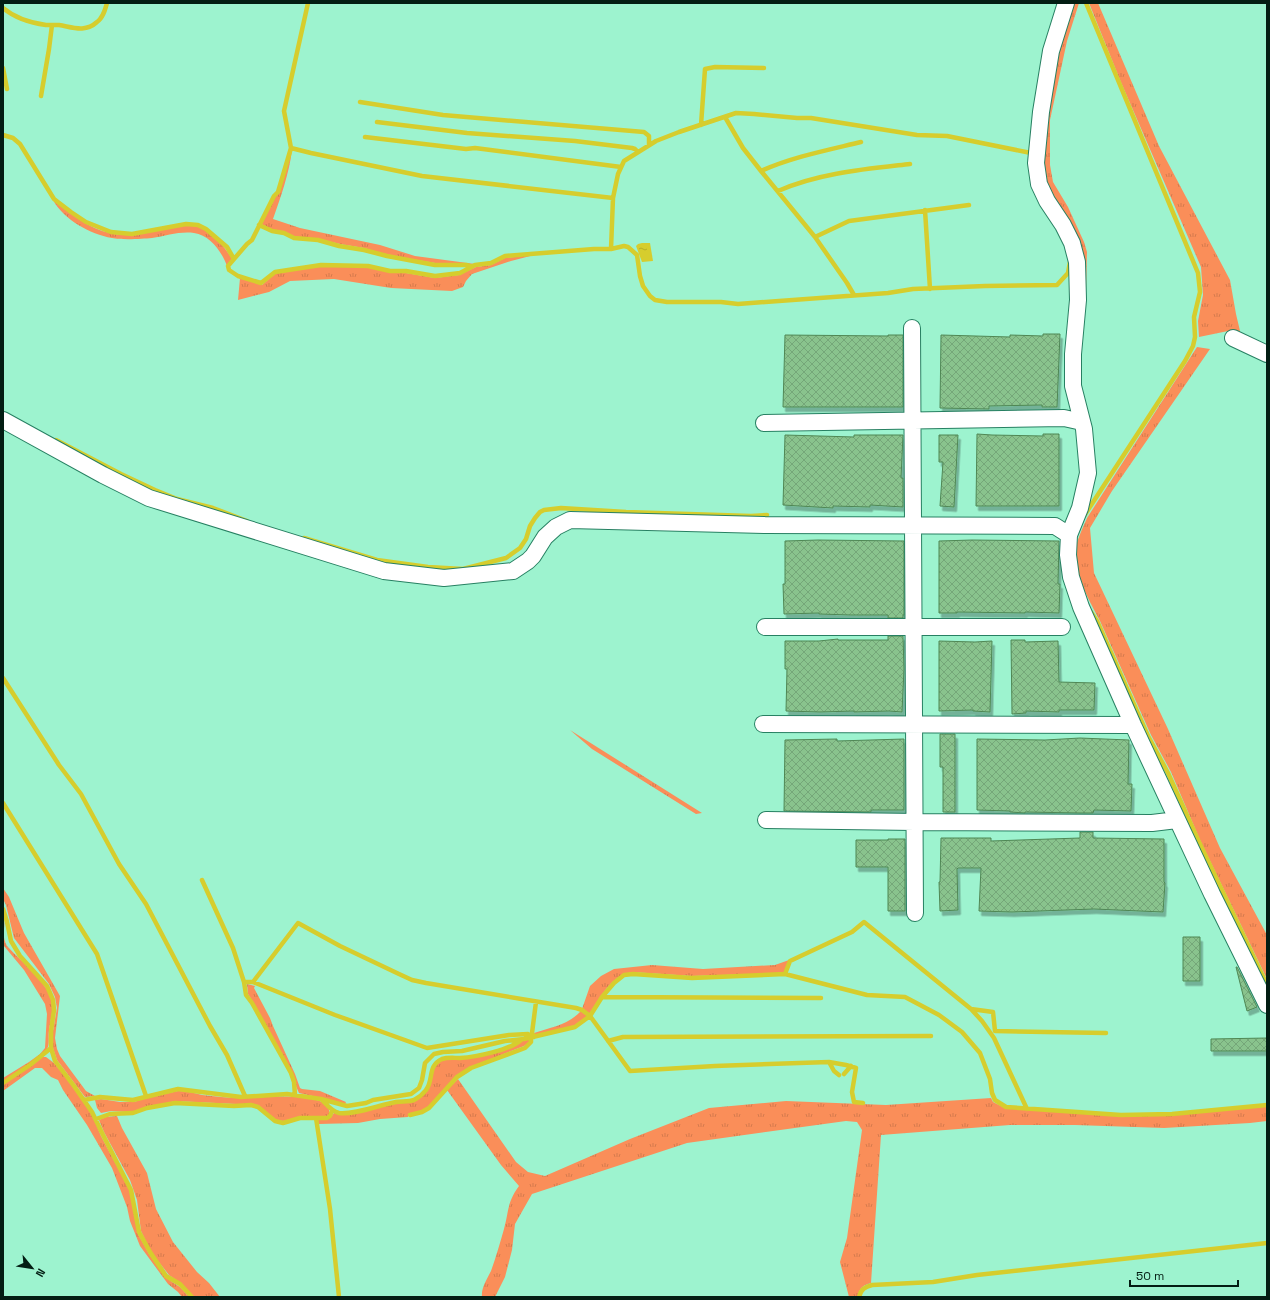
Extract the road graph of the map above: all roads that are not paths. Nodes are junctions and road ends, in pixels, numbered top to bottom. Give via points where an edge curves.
1 (1066, 3) edge
2 (912, 328) dead end
3 (1233, 338) dead end
4 (1267, 354) edge
5 (3, 420) edge
6 (913, 420) junction
7 (1082, 422) junction
8 (764, 423) dead end
9 (913, 526) junction
10 (1069, 535) junction
11 (914, 626) junction
12 (765, 627) dead end
13 (1062, 627) dead end
14 (764, 724) dead end
15 (914, 725) junction
16 (1133, 725) junction
17 (766, 820) dead end
18 (1177, 820) junction
19 (915, 822) junction
20 (915, 914) dead end
21 (1267, 1005) edge

1 - 7 street via 1051,51 1036,163 1039,184 1046,201 1063,225 1072,243 1077,262 1078,300 1073,386
2 - 6 street
3 - 4 street
5 - 9 street via 149,498 384,571 444,578 513,571 530,558 545,537 556,527 570,520
6 - 7 street via 1064,418
6 - 8 street
6 - 9 street
7 - 10 street via 1088,473 1080,508
9 - 10 street via 1055,526
9 - 11 street
10 - 16 street via 1068,555 1081,607
11 - 12 street
11 - 13 street
11 - 15 street
14 - 15 street
15 - 16 street
15 - 19 street
16 - 18 street
17 - 19 street
18 - 19 street
18 - 21 street
19 - 20 street

